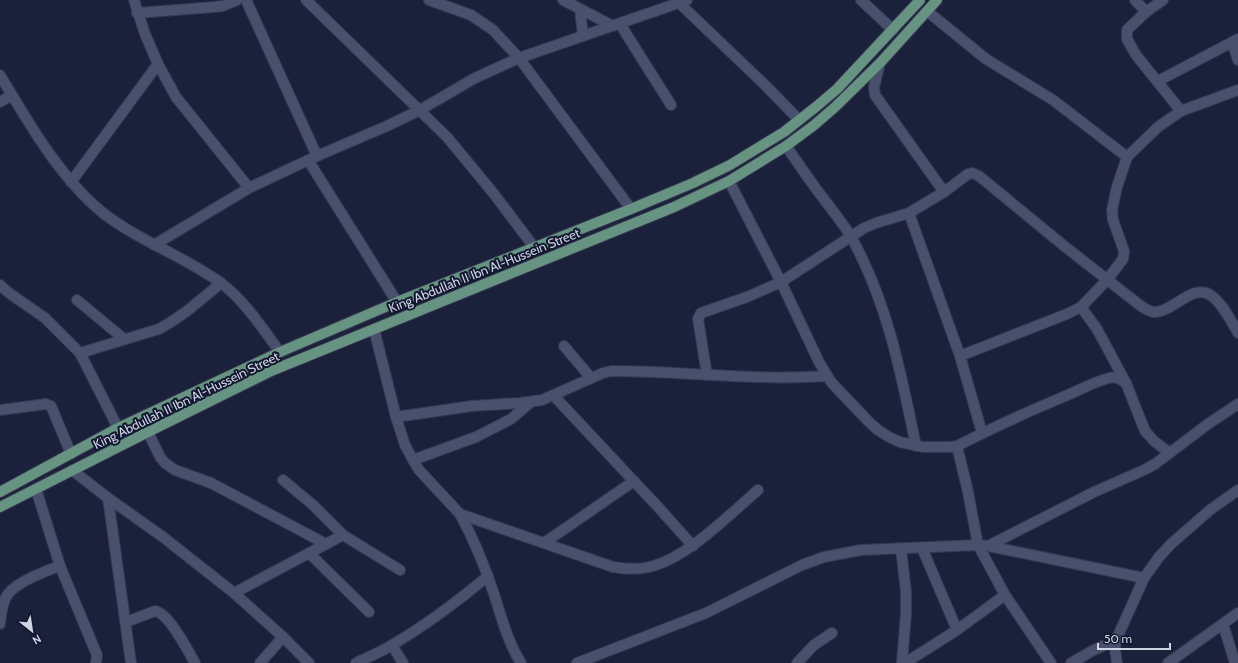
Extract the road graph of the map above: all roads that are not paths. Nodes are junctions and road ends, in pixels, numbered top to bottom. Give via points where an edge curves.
1 (134, 0) edge
2 (237, 0) edge
3 (246, 0) edge
4 (306, 0) edge
5 (429, 0) edge
6 (563, 0) edge
7 (861, 0) edge
8 (920, 0) edge
9 (937, 0) edge
10 (1135, 0) edge
11 (1163, 0) edge
12 (681, 1) edge
13 (580, 9) junction
14 (927, 11) junction
15 (1146, 12) junction
16 (137, 13) junction
17 (616, 25) junction
18 (893, 30) junction
19 (583, 36) junction
20 (1235, 40) edge
21 (520, 58) junction
22 (1238, 60) edge
23 (158, 64) junction
24 (880, 64) junction
25 (0, 75) edge
26 (1158, 81) junction
27 (1238, 90) edge
28 (12, 95) junction
29 (0, 102) edge
30 (671, 105) dead end
31 (420, 110) junction
32 (1181, 111) junction
33 (799, 120) junction
34 (786, 146) junction
35 (1127, 157) junction
36 (313, 158) junction
37 (729, 181) junction
38 (71, 182) junction
39 (249, 188) junction
40 (944, 192) junction
41 (631, 209) junction
42 (909, 213) junction
43 (574, 231) junction
44 (851, 236) junction
45 (560, 237) junction
46 (154, 245) junction
47 (581, 245) junction
48 (534, 247) junction
49 (566, 251) junction
50 (1107, 280) junction
51 (781, 282) junction
52 (221, 283) junction
53 (0, 285) edge
54 (77, 300) dead end
55 (397, 302) junction
56 (1081, 307) junction
57 (374, 329) junction
58 (1238, 333) edge
59 (124, 339) junction
60 (564, 346) dead end
61 (280, 352) junction
62 (80, 353) junction
63 (960, 356) junction
64 (707, 375) junction
65 (827, 376) junction
66 (591, 378) junction
67 (1126, 383) junction
68 (554, 396) junction
69 (531, 402) junction
70 (1238, 405) edge
71 (0, 410) edge
72 (396, 417) junction
73 (118, 428) junction
74 (148, 432) junction
75 (982, 433) junction
76 (916, 446) junction
77 (957, 446) junction
78 (1170, 452) junction
79 (71, 454) junction
80 (413, 460) junction
81 (72, 470) junction
82 (284, 480) dead end
83 (634, 481) junction
84 (36, 489) junction
85 (758, 490) dead end
86 (1238, 490) edge
87 (0, 492) edge
88 (108, 498) junction
89 (0, 507) edge
90 (460, 514) junction
91 (343, 535) junction
92 (544, 543) junction
93 (326, 544) junction
94 (693, 546) junction
95 (978, 546) junction
96 (988, 546) junction
97 (922, 548) junction
98 (901, 549) junction
99 (309, 553) junction
100 (60, 566) junction
101 (400, 570) dead end
102 (488, 576) junction
103 (1144, 578) junction
104 (234, 593) junction
105 (1005, 595) junction
106 (369, 612) dead end
107 (1238, 613) edge
108 (126, 622) junction
109 (0, 624) edge
110 (1223, 624) junction
111 (958, 630) junction
112 (832, 633) dead end
113 (283, 637) junction
114 (1116, 640) junction
115 (392, 645) junction
116 (96, 663) edge
117 (131, 663) edge
118 (196, 663) edge
119 (260, 663) edge
120 (309, 663) edge
121 (356, 663) edge
122 (402, 663) edge
123 (521, 663) edge
124 (577, 663) edge
125 (797, 663) edge
126 (902, 663) edge
127 (905, 663) edge
128 (1051, 663) edge
129 (1071, 663) edge
130 (1117, 663) edge
131 (1168, 663) edge
132 (1235, 663) edge

1 - 16 street
2 - 16 street via 223,6
3 - 36 street
4 - 31 street
5 - 21 street via 481,21
6 - 13 street
7 - 18 street
8 - 18 main road, King Abdullah II Ibn Al-Hussein Street
9 - 14 main road, King Abdullah II Ibn Al-Hussein Street
10 - 15 street
11 - 15 street
12 - 17 street
12 - 33 street
13 - 17 street
13 - 19 street
14 - 24 main road, King Abdullah II Ibn Al-Hussein Street
14 - 35 street via 986,59 1053,100
15 - 26 street via 1127,30 1126,39
16 - 23 street
17 - 19 street
17 - 30 street
18 - 33 main road, King Abdullah II Ibn Al-Hussein Street via 837,89
19 - 21 street
20 - 22 street
20 - 26 street
21 - 31 street via 475,78
21 - 41 street
23 - 38 street
23 - 39 street via 183,107
24 - 34 main road, King Abdullah II Ibn Al-Hussein Street via 834,108
24 - 40 street via 874,87 875,95
25 - 28 street
26 - 32 street
27 - 32 street
28 - 29 street
28 - 38 street
31 - 36 street
31 - 48 street via 462,153
32 - 35 street via 1158,127
33 - 41 main road, King Abdullah II Ibn Al-Hussein Street via 730,165
34 - 37 main road, King Abdullah II Ibn Al-Hussein Street
34 - 44 street
35 - 50 street via 1118,180 1112,210 1124,251 1123,259
36 - 39 street
36 - 55 street
37 - 47 main road, King Abdullah II Ibn Al-Hussein Street via 674,207
37 - 51 street
38 - 46 street via 104,213
39 - 46 street
40 - 42 street
40 - 50 street via 968,174 979,176
41 - 43 main road, King Abdullah II Ibn Al-Hussein Street
42 - 44 street via 876,223
42 - 63 street
43 - 45 main road, King Abdullah II Ibn Al-Hussein Street
43 - 47 main road
44 - 51 street
44 - 76 street via 888,325
45 - 48 main road, King Abdullah II Ibn Al-Hussein Street
45 - 49 main road
46 - 52 street
47 - 49 main road, King Abdullah II Ibn Al-Hussein Street
48 - 55 main road, King Abdullah II Ibn Al-Hussein Street
49 - 57 main road, King Abdullah II Ibn Al-Hussein Street
50 - 56 street
50 - 58 street via 1137,304 1154,312 1190,295 1203,292 1209,294 1220,303
51 - 64 street via 699,315
51 - 65 street
52 - 59 street via 171,322
52 - 61 street via 240,300
53 - 62 street via 45,318
54 - 59 street
55 - 61 main road, King Abdullah II Ibn Al-Hussein Street
56 - 63 street
56 - 67 street via 1097,329
57 - 72 street
57 - 74 main road, King Abdullah II Ibn Al-Hussein Street via 271,371
59 - 62 street
60 - 66 street
61 - 73 main road, King Abdullah II Ibn Al-Hussein Street
62 - 73 street
63 - 75 street
64 - 65 street via 751,378
64 - 66 street via 611,371
65 - 76 street via 878,430 900,442
66 - 68 street
67 - 75 street via 1121,379 1109,378
67 - 78 street via 1149,437
68 - 69 street
68 - 83 street
69 - 72 street via 472,406
69 - 80 street via 511,419 476,437
70 - 78 street
71 - 79 street via 46,404 52,406
72 - 80 street
73 - 79 main road, King Abdullah II Ibn Al-Hussein Street
74 - 81 main road, King Abdullah II Ibn Al-Hussein Street
74 - 93 street via 160,457 175,470 211,483
75 - 77 street
76 - 77 street
77 - 95 street
78 - 96 street via 1144,470 1094,492
79 - 87 main road, King Abdullah II Ibn Al-Hussein Street
80 - 90 street via 432,485
81 - 84 main road, King Abdullah II Ibn Al-Hussein Street
81 - 88 street
82 - 91 street
83 - 92 street
83 - 94 street
84 - 89 main road, King Abdullah II Ibn Al-Hussein Street
84 - 100 street
85 - 94 street
86 - 103 street via 1171,544
88 - 104 street via 163,536
88 - 108 street
90 - 92 street
90 - 102 street
91 - 93 street
91 - 101 street
92 - 94 street via 613,567 631,570 649,568
93 - 99 street
95 - 96 street
95 - 97 street
95 - 105 street
96 - 103 street
97 - 98 street
97 - 111 street
98 - 124 street via 861,550 824,557 802,565 706,614
98 - 126 street via 906,592
99 - 104 street
99 - 106 street
100 - 109 street via 25,581 8,594 2,606
100 - 116 street via 97,655
102 - 115 street
102 - 123 street via 508,635
103 - 114 street
104 - 113 street
105 - 111 street
105 - 128 street
107 - 110 street
108 - 117 street
108 - 118 street via 155,611 159,612 166,618
110 - 131 street
110 - 132 street
111 - 127 street
112 - 125 street via 814,645
113 - 119 street
113 - 120 street
114 - 129 street
114 - 130 street
115 - 121 street
115 - 122 street

